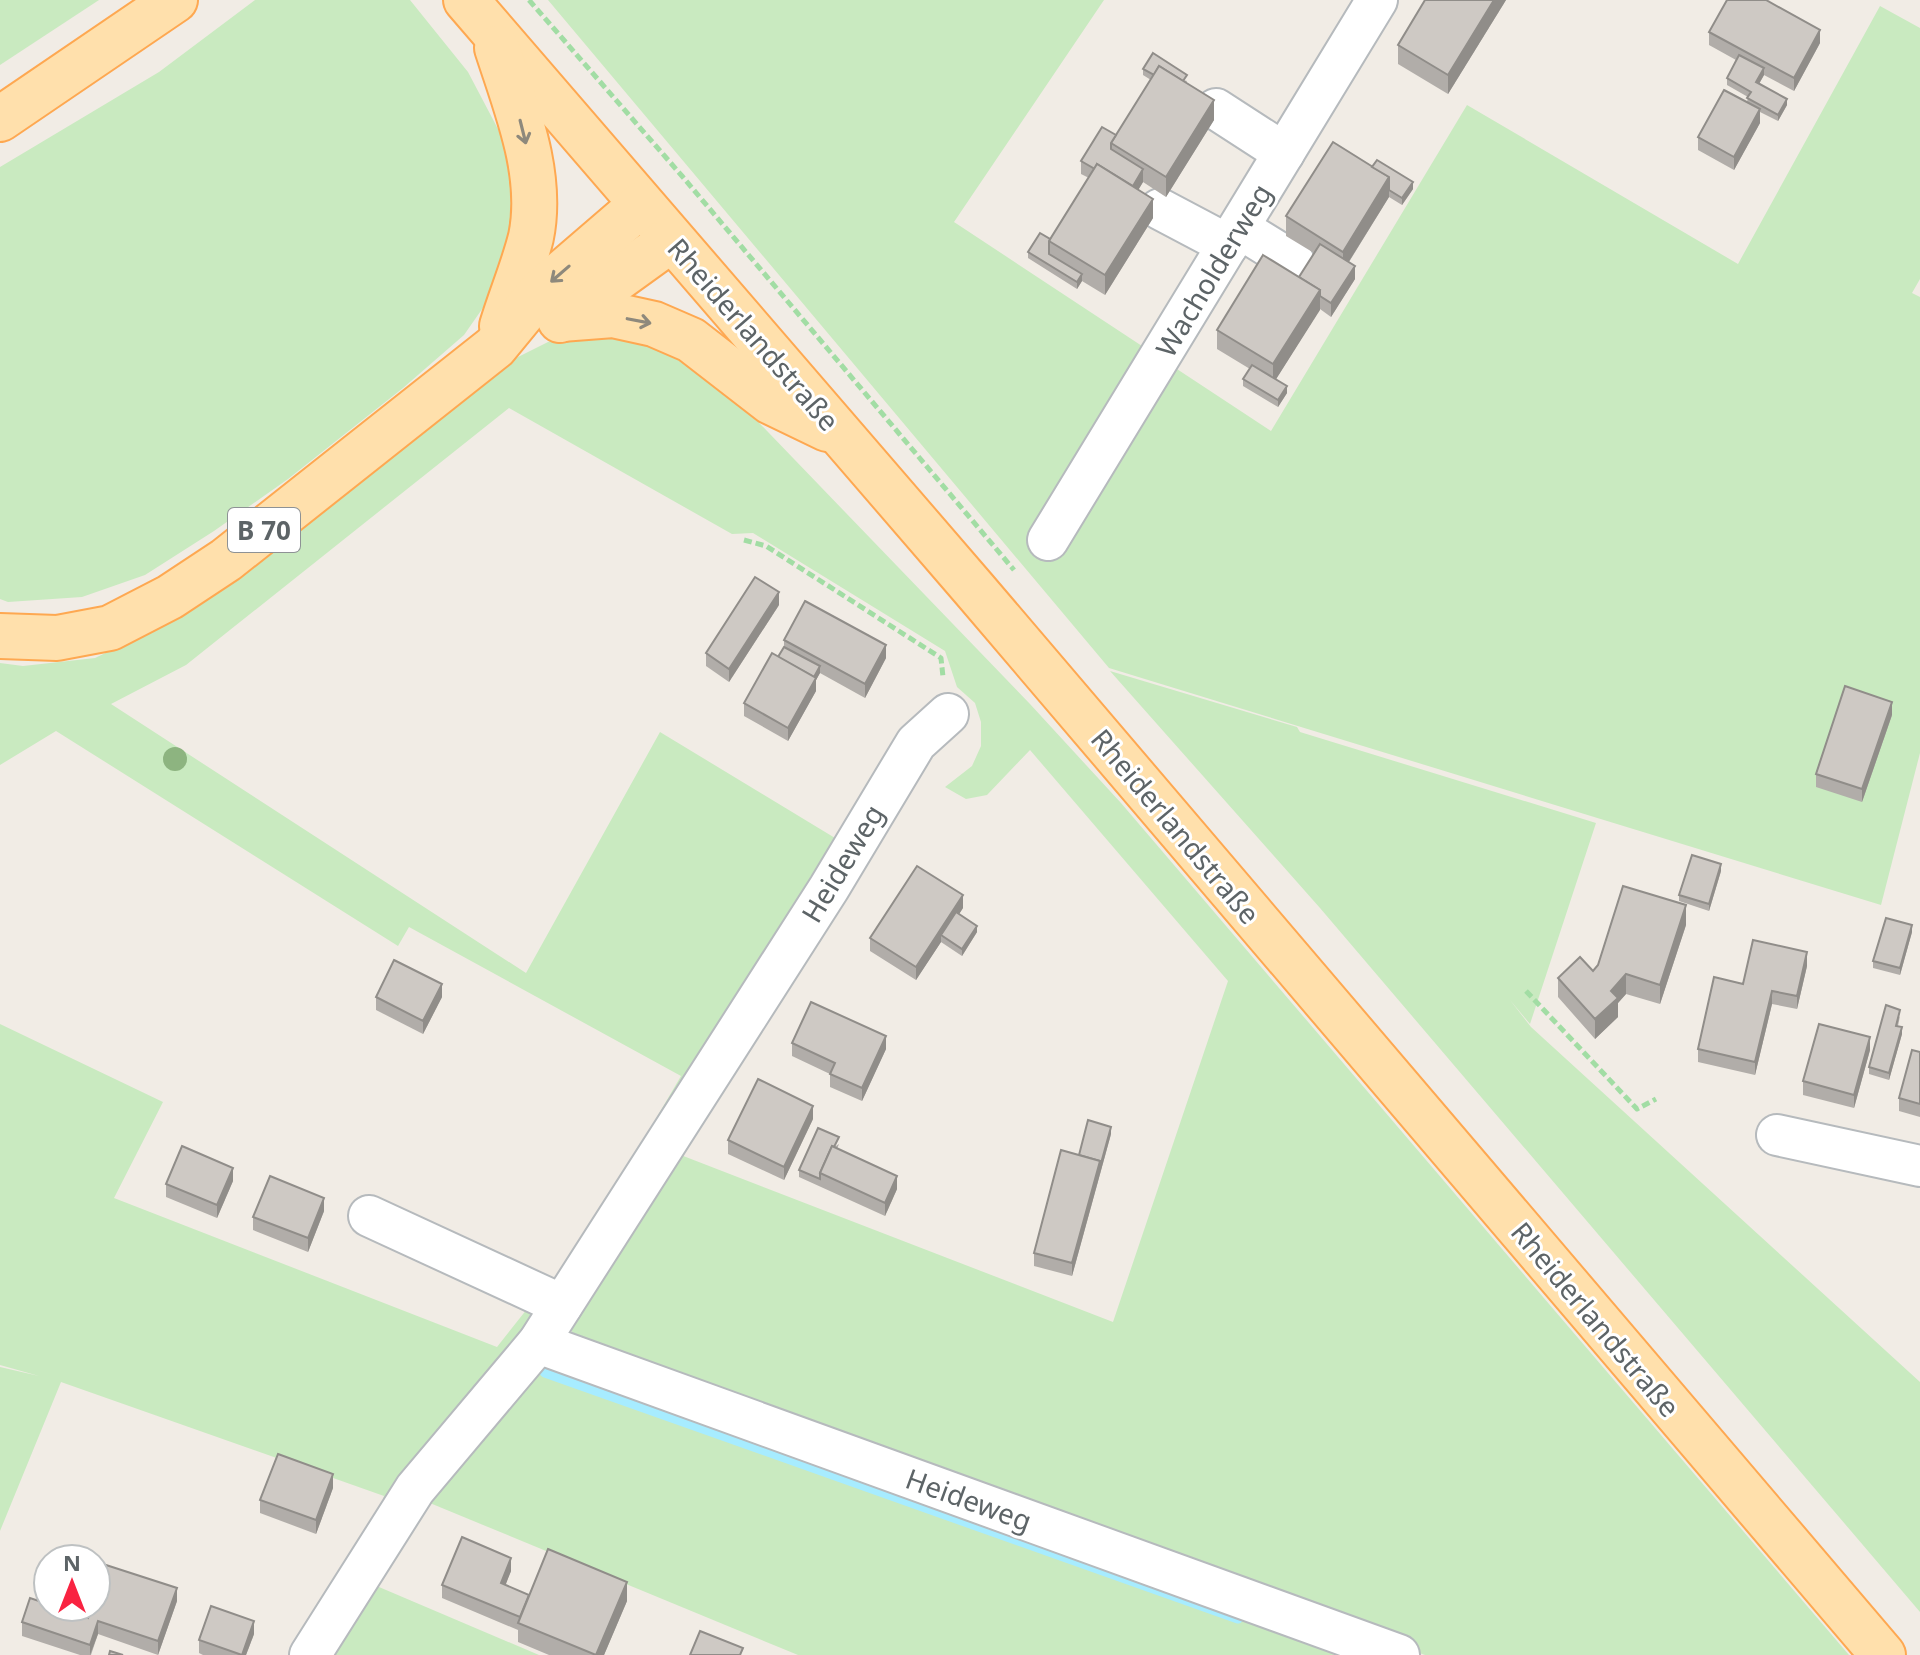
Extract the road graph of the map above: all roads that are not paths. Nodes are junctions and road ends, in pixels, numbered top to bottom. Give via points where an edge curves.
1 (175, 0) edge
2 (1377, 0) edge
3 (479, 15) edge
4 (1216, 109) edge
5 (0, 119) edge
6 (1284, 153) junction
7 (641, 205) junction
8 (1160, 209) dead end
9 (1234, 236) junction
10 (671, 240) junction
11 (1294, 262) dead end
12 (561, 319) junction
13 (495, 347) junction
14 (842, 436) junction
15 (1048, 540) dead end
16 (0, 636) edge
17 (948, 714) road end
18 (1777, 1135) dead end
19 (1920, 1166) edge
20 (369, 1216) dead end
21 (562, 1305) junction
22 (538, 1343) junction
23 (310, 1655) edge
24 (1399, 1655) edge
25 (1883, 1655) edge

1 - 5 main road
2 - 6 street, Wacholderweg
3 - 7 main road, Rheiderlandstraße
3 -> 13 main road via 524,133 534,197 531,236
4 - 6 street
6 - 9 street, Wacholderweg
7 - 10 main road, Rheiderlandstraße
7 -> 13 main road, B 70 via 541,291
8 - 9 street
9 - 11 street
9 - 15 street, Wacholderweg
10 - 12 main road, B 70
10 - 14 main road, Rheiderlandstraße
12 - 13 main road, B 70
12 -> 14 main road via 613,315 654,324 691,340 771,402
13 - 16 main road, B 70 via 226,560 170,597 110,628 57,638
14 - 25 main road, Rheiderlandstraße
17 - 21 street, Heideweg via 916,743
18 - 19 street
20 - 21 street
21 - 22 street, Heideweg
22 - 23 street, Heideweg via 415,1489
22 - 24 street, Heideweg

